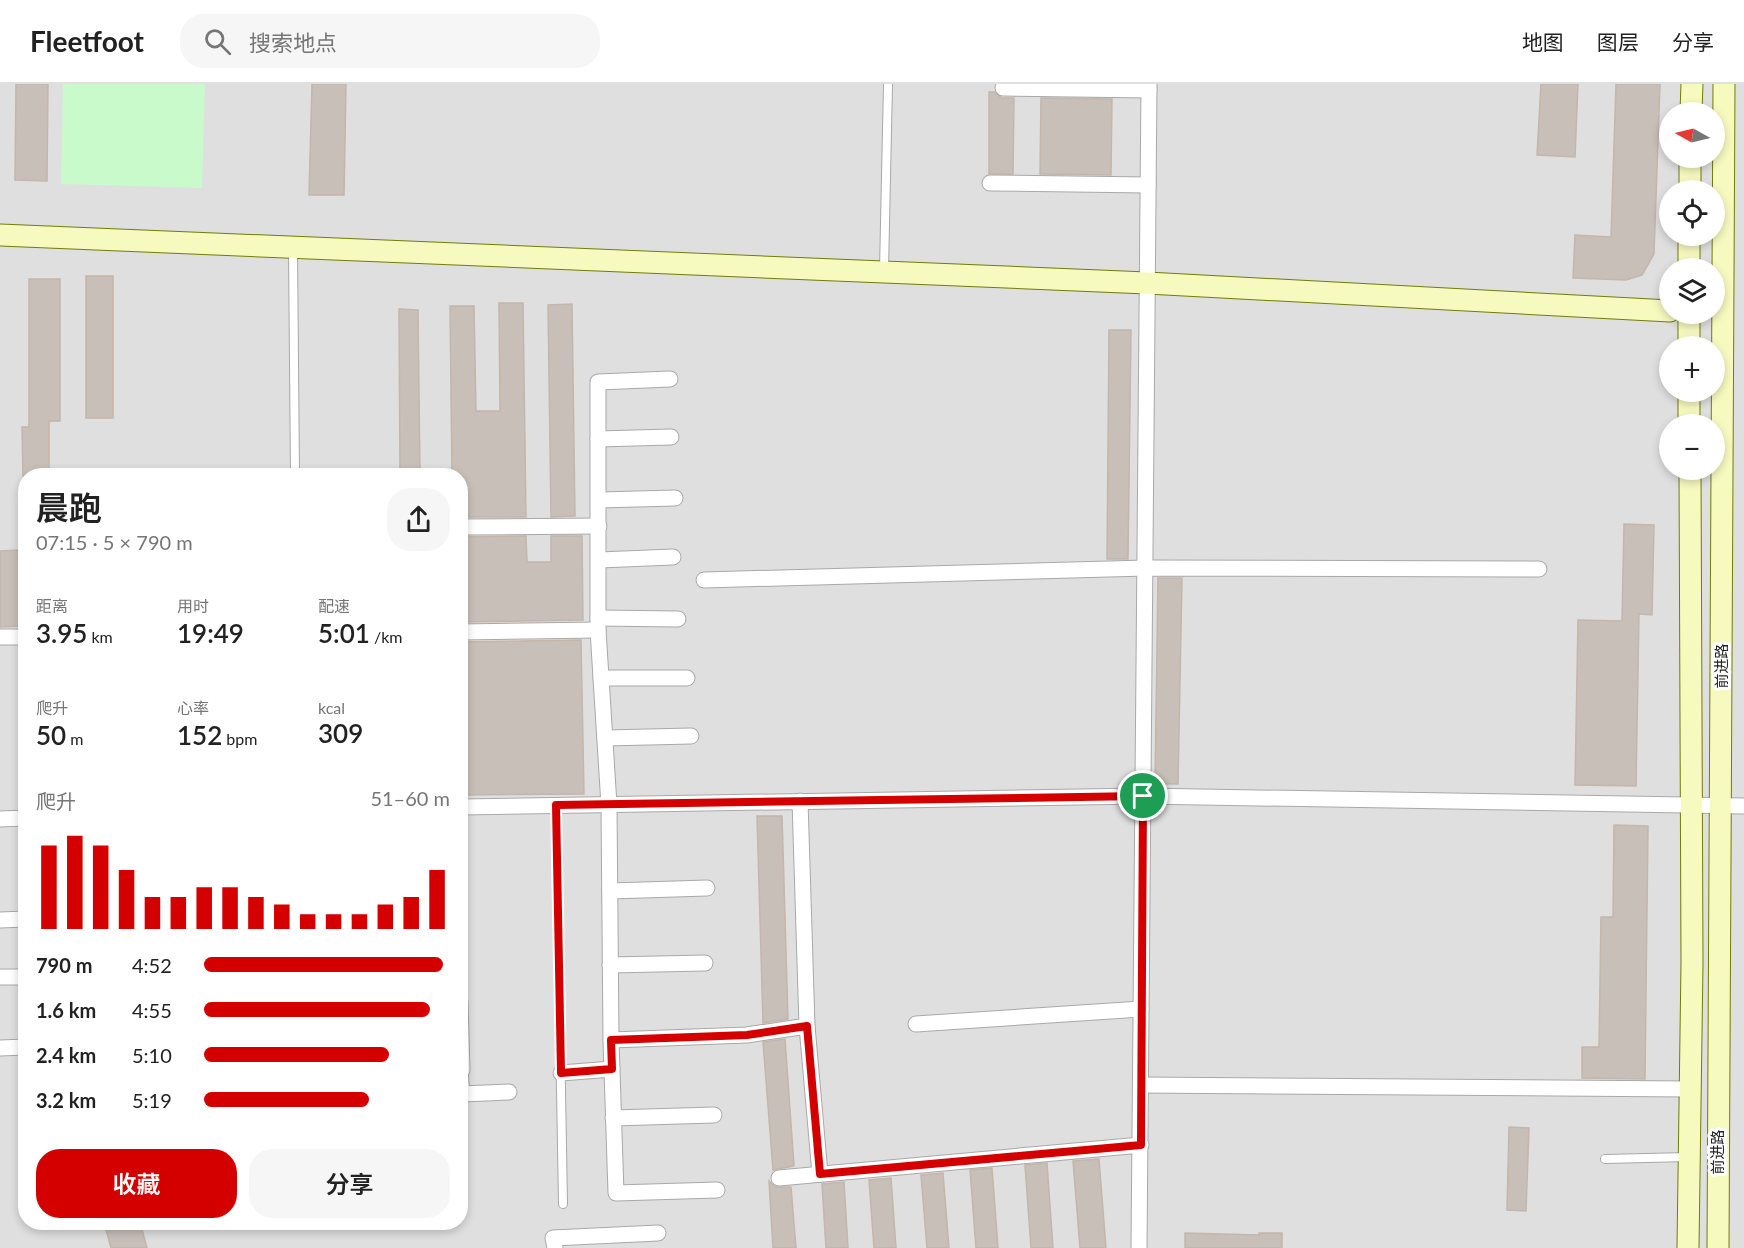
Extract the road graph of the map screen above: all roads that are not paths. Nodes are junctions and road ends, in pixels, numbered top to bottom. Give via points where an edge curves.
1 (888, 84) edge
2 (1692, 84) edge
3 (1724, 84) edge
4 (1149, 87) edge
5 (1003, 88) dead end
6 (1691, 102) edge
7 (990, 183) dead end
8 (1148, 185) junction
9 (0, 235) edge
10 (293, 248) junction
11 (884, 272) junction
12 (1147, 283) junction
13 (1659, 310) edge
14 (1728, 314) edge
15 (670, 379) dead end
16 (671, 438) dead end
17 (598, 439) junction
18 (295, 468) edge
19 (1689, 480) edge
20 (675, 498) dead end
21 (599, 500) junction
22 (599, 526) junction
23 (468, 527) edge
24 (673, 557) dead end
25 (599, 560) junction
26 (1146, 568) junction
27 (1539, 569) dead end
28 (704, 580) dead end
29 (678, 619) dead end
30 (598, 624) junction
31 (468, 632) edge
32 (18, 637) edge
33 (0, 638) edge
34 (601, 678) junction
35 (687, 678) dead end
36 (691, 736) dead end
37 (605, 738) junction
38 (1143, 796) junction
39 (800, 801) junction
40 (556, 805) junction
41 (609, 805) junction
42 (1691, 806) junction
43 (1721, 806) junction
44 (1744, 806) edge
45 (468, 807) edge
46 (0, 819) edge
47 (18, 819) edge
48 (707, 888) dead end
49 (610, 891) junction
50 (0, 920) edge
51 (18, 920) edge
52 (705, 963) dead end
53 (610, 965) junction
54 (0, 977) edge
55 (18, 977) edge
56 (1141, 1009) junction
57 (916, 1024) dead end
58 (807, 1026) junction
59 (611, 1040) junction
60 (18, 1047) edge
61 (0, 1048) edge
62 (612, 1069) junction
63 (561, 1073) junction
64 (1141, 1085) junction
65 (1689, 1089) junction
66 (509, 1092) dead end
67 (468, 1094) edge
68 (714, 1115) dead end
69 (613, 1118) junction
70 (1141, 1145) junction
71 (1689, 1157) junction
72 (1605, 1159) dead end
73 (820, 1174) junction
74 (779, 1178) dead end
75 (717, 1190) dead end
76 (563, 1204) dead end
77 (658, 1233) dead end
78 (555, 1248) edge
79 (1139, 1248) edge
80 (1688, 1248) edge
81 (1718, 1248) edge

1 - 11 lane
2 - 6 main road
3 - 14 main road, 前进路
4 - 5 street
4 - 8 street
7 - 8 street
8 - 12 street
9 - 10 main road
10 - 11 main road
10 - 18 lane
11 - 12 main road
12 - 13 main road
12 - 26 street
14 - 43 main road, 前进路
15 - 17 street via 598,382
16 - 17 street
17 - 21 street
19 - 42 main road, 前进路
20 - 21 street
21 - 22 street
22 - 23 street
22 - 25 street
24 - 25 street
25 - 30 street
26 - 27 street
26 - 28 street
26 - 38 street
29 - 30 street
30 - 31 street
30 - 34 street
32 - 33 street
34 - 35 street
34 - 37 street
36 - 37 street
37 - 41 street
38 - 39 street
38 - 42 street
38 - 56 street
39 - 41 street
39 - 58 street
40 - 41 street
40 - 45 street
40 - 63 lane
41 - 49 street
42 - 43 street
42 - 65 main road, 前进路
43 - 44 street
43 - 81 main road, 前进路
46 - 47 street
48 - 49 street
49 - 53 street
50 - 51 street
52 - 53 street
53 - 59 street
54 - 55 street
56 - 57 street
56 - 64 street
58 - 59 street via 747,1035
58 - 73 street
59 - 62 street
60 - 61 street
62 - 63 street
62 - 69 street
63 - 76 lane
64 - 65 street
64 - 70 street
65 - 71 main road, 前进路
66 - 67 street
68 - 69 street
69 - 75 street via 616,1193
70 - 73 street
70 - 79 street
71 - 72 lane
71 - 80 main road, 前进路
73 - 74 street
77 - 78 street via 553,1238

